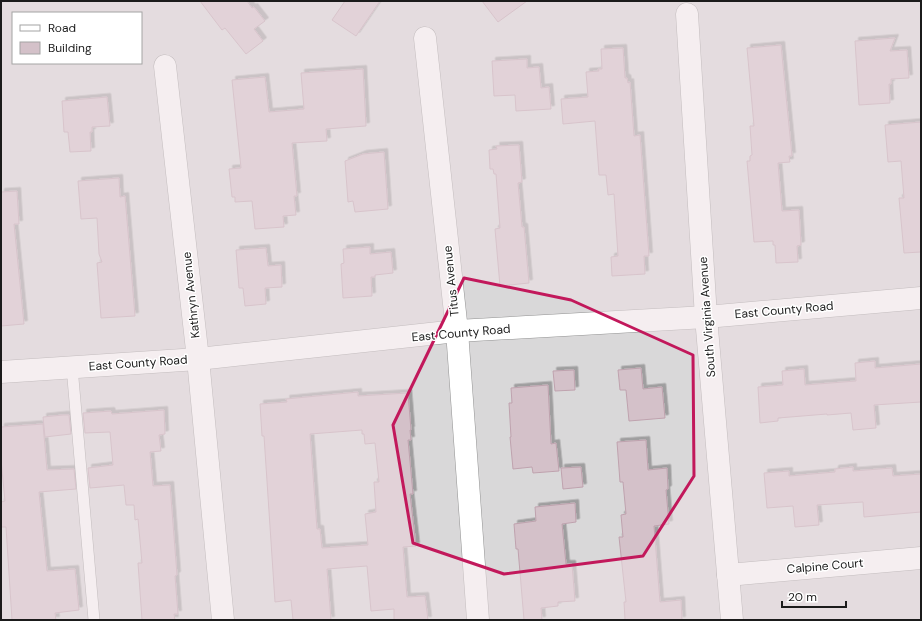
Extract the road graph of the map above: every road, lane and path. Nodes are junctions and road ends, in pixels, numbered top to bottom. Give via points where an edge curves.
1 (687, 14) dead end
2 (425, 38) dead end
3 (165, 66) dead end
4 (921, 298) edge
5 (706, 317) junction
6 (457, 332) junction
7 (198, 359) junction
8 (72, 367) junction
9 (1, 372) edge
10 (921, 558) edge
11 (728, 575) junction
12 (94, 620) edge
13 (223, 620) edge
14 (478, 620) edge
15 (732, 620) edge

1 - 5 street, South Virginia Avenue
2 - 6 street, Titus Avenue
3 - 7 street, Kathryn Avenue
4 - 5 street, East County Road
5 - 6 street, East County Road
5 - 11 street, South Virginia Avenue
6 - 7 street, East County Road
6 - 14 street, Titus Avenue
7 - 8 street, East County Road
7 - 13 street, Kathryn Avenue
8 - 9 street, East County Road
8 - 12 lane
10 - 11 street, Calpine Court
11 - 15 street, South Virginia Avenue

